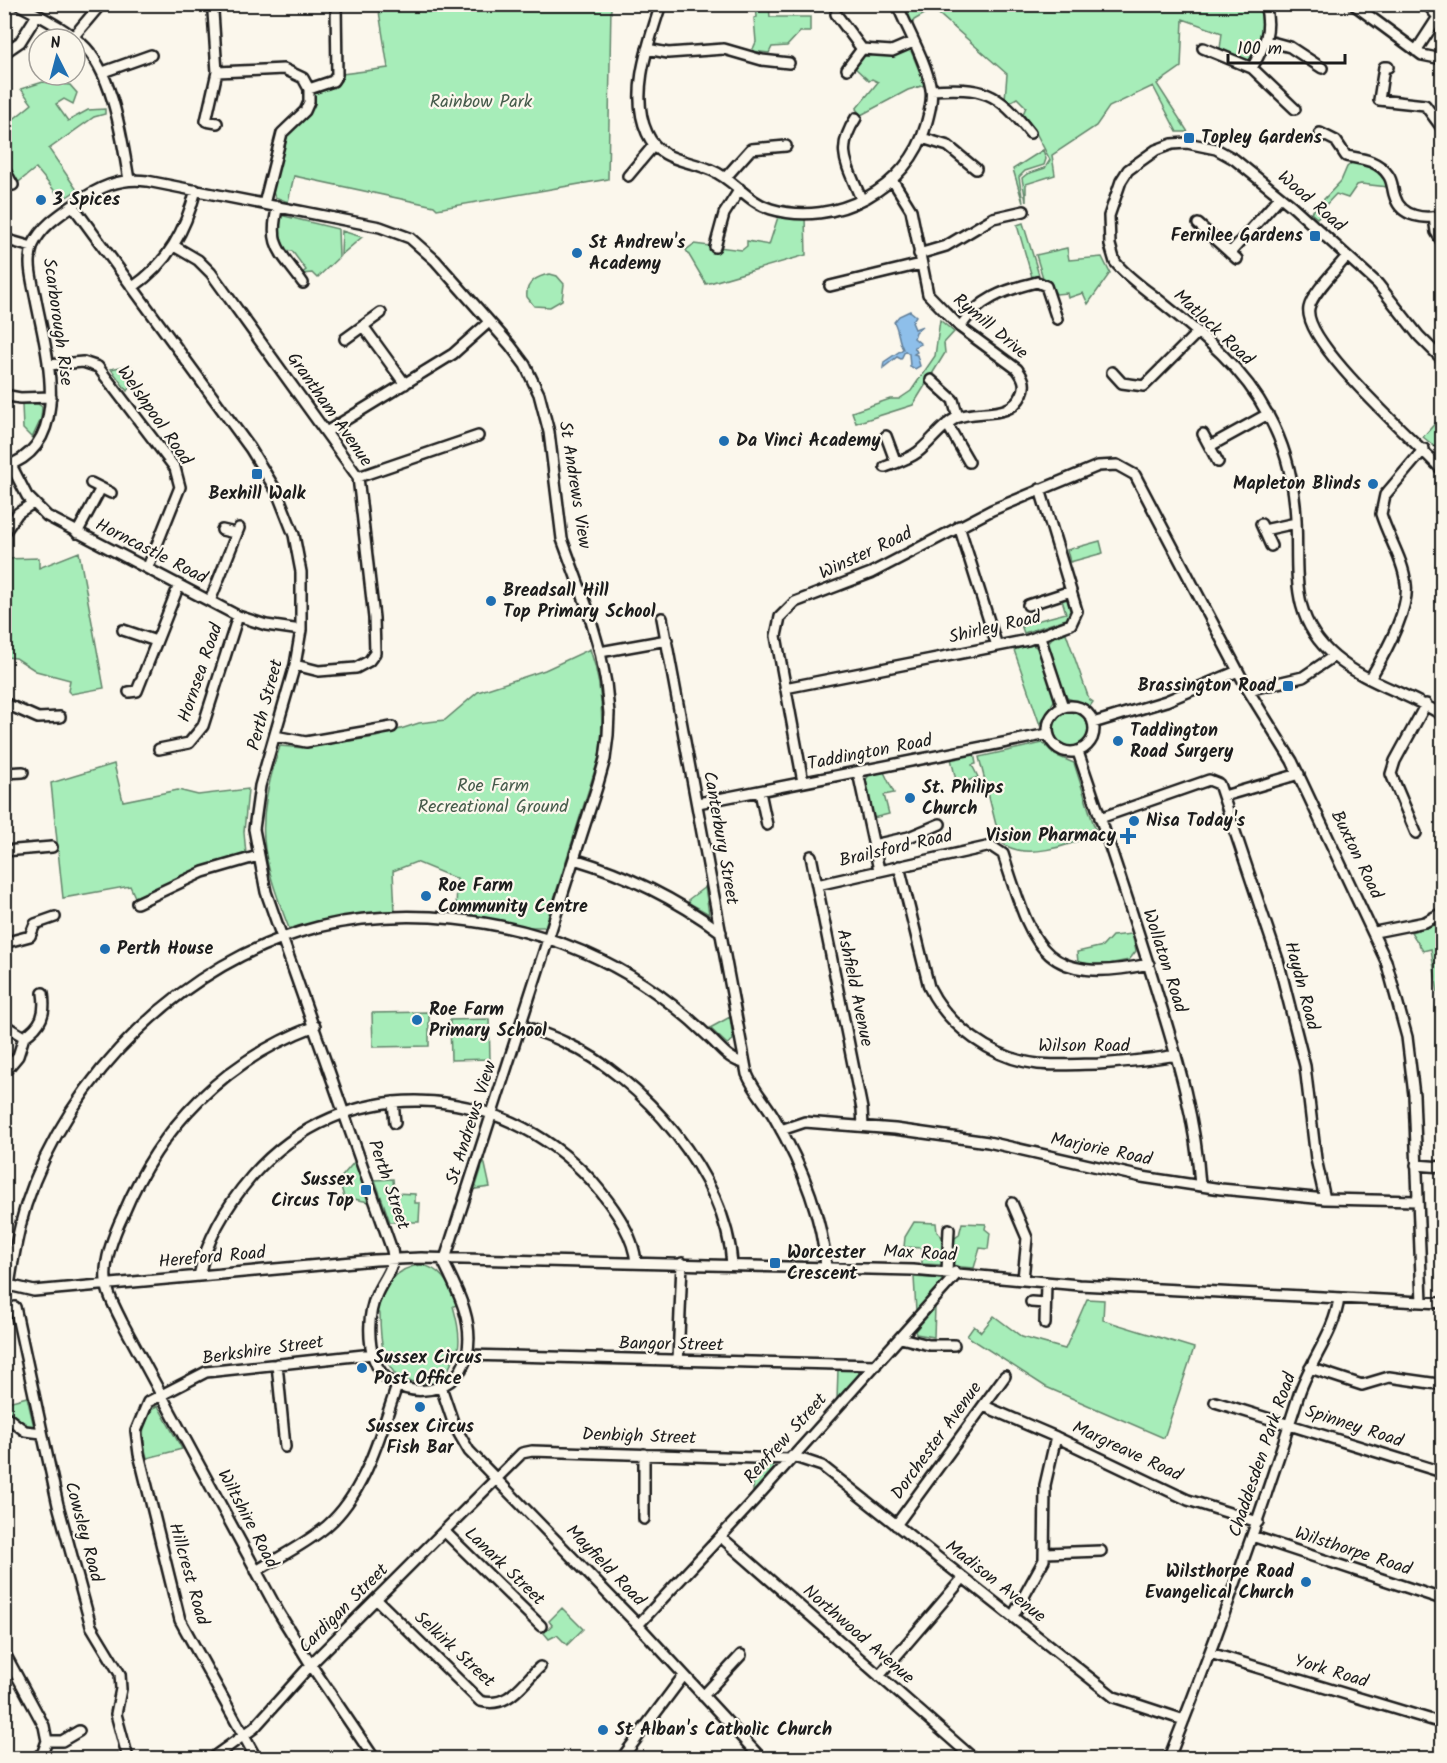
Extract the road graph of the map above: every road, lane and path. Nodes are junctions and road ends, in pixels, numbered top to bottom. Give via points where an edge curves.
1 (18, 4) edge
2 (101, 4) edge
3 (219, 4) edge
4 (336, 4) edge
5 (897, 4) edge
6 (1265, 4) edge
7 (1353, 4) edge
8 (1428, 4) edge
9 (659, 5) edge
10 (836, 14) dead end
11 (1440, 14) edge
12 (37, 15) junction
13 (58, 27) edge
14 (82, 27) edge
15 (1268, 41) junction
16 (913, 42) junction
17 (1203, 48) dead end
18 (87, 49) edge
19 (646, 49) junction
20 (862, 50) junction
21 (1416, 51) junction
22 (4, 53) edge
23 (151, 55) dead end
24 (1443, 59) edge
25 (789, 63) dead end
26 (1388, 67) dead end
27 (1252, 68) junction
28 (1322, 68) dead end
29 (847, 69) dead end
30 (103, 72) junction
31 (217, 72) junction
32 (309, 89) junction
33 (931, 90) junction
34 (1295, 110) dead end
35 (856, 118) dead end
36 (218, 123) dead end
37 (1443, 128) edge
38 (1030, 133) dead end
39 (1320, 133) dead end
40 (922, 138) junction
41 (654, 145) junction
42 (786, 146) dead end
43 (962, 156) junction
44 (955, 166) dead end
45 (4, 169) edge
46 (976, 169) dead end
47 (1128, 170) joint
48 (628, 176) dead end
49 (726, 177) junction
50 (129, 180) junction
51 (893, 181) junction
52 (13, 185) dead end
53 (740, 189) junction
54 (196, 190) junction
55 (1280, 197) junction
56 (861, 199) junction
57 (264, 204) junction
58 (73, 206) junction
59 (278, 206) junction
60 (1024, 211) dead end
61 (1438, 216) edge
62 (1198, 224) dead end
63 (4, 239) edge
64 (1443, 242) edge
65 (174, 246) junction
66 (32, 247) junction
67 (715, 247) dead end
68 (919, 254) junction
69 (1347, 256) junction
70 (921, 264) junction
71 (303, 283) dead end
72 (830, 286) dead end
73 (133, 287) junction
74 (381, 313) dead end
75 (1057, 319) dead end
76 (489, 322) junction
77 (363, 326) junction
78 (960, 327) junction
79 (1198, 332) junction
80 (345, 339) dead end
81 (1443, 359) edge
82 (48, 365) junction
83 (1112, 372) dead end
84 (931, 380) dead end
85 (405, 384) junction
86 (4, 395) edge
87 (51, 397) junction
88 (1268, 414) junction
89 (958, 417) junction
90 (946, 424) junction
91 (326, 432) junction
92 (1203, 434) dead end
93 (478, 436) dead end
94 (886, 436) dead end
95 (1210, 446) junction
96 (1424, 449) junction
97 (969, 462) dead end
98 (1218, 462) dead end
99 (896, 463) junction
100 (8, 466) edge
101 (885, 467) dead end
102 (1124, 467) joint
103 (1443, 470) edge
104 (358, 477) junction
105 (91, 483) dead end
106 (101, 488) junction
107 (1040, 489) junction
108 (111, 493) dead end
109 (33, 503) junction
110 (1296, 523) junction
111 (960, 526) junction
112 (222, 530) dead end
113 (4, 533) edge
114 (77, 533) junction
115 (1271, 546) dead end
116 (148, 567) junction
117 (179, 585) junction
118 (1071, 591) junction
119 (210, 601) junction
120 (1028, 605) dead end
121 (238, 616) junction
122 (662, 618) dead end
123 (123, 630) dead end
124 (301, 630) junction
125 (1040, 637) junction
126 (667, 640) junction
127 (156, 641) junction
128 (997, 646) junction
129 (600, 652) junction
130 (1334, 656) junction
131 (295, 665) junction
132 (1238, 671) junction
133 (1370, 679) junction
134 (785, 688) junction
135 (1248, 690) junction
136 (129, 692) dead end
137 (4, 703) edge
138 (1426, 704) junction
139 (1063, 707) junction
140 (1443, 715) edge
141 (60, 717) dead end
142 (1093, 723) junction
143 (392, 727) dead end
144 (1048, 734) junction
145 (275, 736) junction
146 (159, 749) dead end
147 (1078, 752) junction
148 (23, 772) dead end
149 (858, 772) junction
150 (4, 773) edge
151 (1299, 774) junction
152 (803, 782) junction
153 (760, 792) junction
154 (1222, 792) junction
155 (698, 803) junction
156 (1100, 818) junction
157 (940, 824) dead end
158 (767, 825) dead end
159 (1416, 833) dead end
160 (873, 845) junction
161 (52, 848) dead end
162 (4, 852) edge
163 (258, 856) junction
164 (812, 856) dead end
165 (574, 860) junction
166 (899, 866) junction
167 (879, 870) junction
168 (817, 885) junction
169 (137, 903) dead end
170 (1443, 913) edge
171 (55, 917) dead end
172 (720, 932) junction
173 (1375, 932) junction
174 (549, 939) junction
175 (283, 940) junction
176 (4, 943) edge
177 (1149, 964) junction
178 (43, 993) dead end
179 (4, 1025) edge
180 (521, 1025) junction
181 (315, 1026) junction
182 (24, 1037) junction
183 (741, 1042) junction
184 (724, 1051) junction
185 (1176, 1054) junction
186 (745, 1063) junction
187 (8, 1068) dead end
188 (393, 1102) junction
189 (346, 1113) junction
190 (492, 1114) junction
191 (395, 1123) dead end
192 (863, 1126) junction
193 (781, 1131) junction
194 (1416, 1165) junction
195 (1443, 1167) edge
196 (1200, 1185) junction
197 (1325, 1199) junction
198 (1417, 1201) junction
199 (1012, 1203) dead end
200 (949, 1230) dead end
201 (394, 1258) junction
202 (444, 1259) junction
203 (636, 1263) junction
204 (682, 1263) junction
205 (732, 1264) junction
206 (826, 1267) junction
207 (951, 1272) junction
208 (199, 1276) junction
209 (1023, 1279) junction
210 (1046, 1282) junction
211 (7, 1285) edge
212 (107, 1285) junction
213 (1339, 1298) junction
214 (1031, 1302) dead end
215 (1422, 1302) junction
216 (1045, 1303) junction
217 (1443, 1303) edge
218 (15, 1307) dead end
219 (1045, 1324) dead end
220 (901, 1338) junction
221 (954, 1345) dead end
222 (373, 1354) junction
223 (467, 1355) junction
224 (678, 1361) junction
225 (277, 1364) junction
226 (876, 1365) junction
227 (1310, 1368) junction
228 (1005, 1376) dead end
229 (1438, 1384) dead end
230 (397, 1386) junction
231 (441, 1387) junction
232 (161, 1394) junction
233 (1215, 1402) dead end
234 (984, 1406) junction
235 (4, 1415) edge
236 (1290, 1424) junction
237 (42, 1433) junction
238 (1056, 1437) junction
239 (285, 1447) dead end
240 (645, 1454) junction
241 (791, 1457) junction
242 (1443, 1472) edge
243 (496, 1477) junction
244 (644, 1519) dead end
245 (1258, 1522) junction
246 (896, 1525) junction
247 (444, 1531) junction
248 (1252, 1536) junction
249 (721, 1537) junction
250 (1101, 1551) dead end
251 (1045, 1553) junction
252 (256, 1570) junction
253 (963, 1578) junction
254 (1443, 1599) edge
255 (377, 1600) junction
256 (1012, 1616) junction
257 (638, 1625) junction
258 (542, 1626) dead end
259 (4, 1652) edge
260 (1210, 1653) junction
261 (741, 1655) dead end
262 (310, 1665) junction
263 (540, 1667) dead end
264 (684, 1675) junction
265 (879, 1676) junction
266 (703, 1696) junction
267 (1184, 1720) junction
268 (1443, 1723) edge
269 (80, 1731) dead end
270 (243, 1738) junction
271 (47, 1741) junction
272 (36, 1758) edge
273 (128, 1758) edge
274 (212, 1758) edge
275 (256, 1758) edge
276 (374, 1758) edge
277 (622, 1758) edge
278 (761, 1758) edge
279 (973, 1758) edge
280 (1169, 1758) edge

1 - 12 street
2 - 14 street
3 - 31 street via 213,12
4 - 32 street via 337,75 333,81
5 - 16 street
6 - 15 street
7 - 21 street
8 - 11 street
9 - 19 street
10 - 20 street
11 - 21 street
12 - 13 street
12 - 22 street via 20,42
15 - 27 street
15 - 28 street via 1290,47
16 - 20 street via 892,51
16 - 33 street
17 - 27 street
18 - 30 street
19 - 25 street via 669,53 724,50
19 - 41 street via 642,111
20 - 29 street
21 - 24 street
23 - 30 street
26 - 37 street via 1384,67 1379,100 1425,105
27 - 34 street
30 - 50 street
31 - 32 street via 284,69 303,78
31 - 36 street via 206,120
32 - 57 street via 305,111 282,133
33 - 38 street via 980,90 1016,109
33 - 40 street
35 - 56 street via 843,151
39 - 61 street via 1336,141 1346,156 1367,159 1381,167 1389,175 1395,200 1405,212
40 - 43 street via 948,146
40 - 51 street via 909,163
41 - 48 street
41 - 49 street via 672,159
42 - 49 street via 751,149
43 - 44 street
43 - 46 street
45 - 52 street
47 - 55 street, Wood Road via 1165,146 1197,144 1234,159
47 - 79 street, Matlock Road via 1115,196 1108,232 1115,262
49 - 53 street
50 - 54 street, St Andrews View
50 - 58 street, Scarborough Rise via 102,187
51 - 56 street
51 - 68 street, Rymill Drive via 911,210
53 - 56 street via 763,206 781,211 827,212
53 - 67 street via 724,214
54 - 57 street, St Andrews View
54 - 65 street
55 - 62 street via 1234,256
55 - 69 street, Wood Road
57 - 59 street, St Andrews View
58 - 66 street, Scarborough Rise via 51,222
58 - 73 street, Perth Street
59 - 71 street via 273,240
59 - 76 street, St Andrews View via 380,227 410,238 435,260
60 - 68 street via 993,218 946,246
61 - 64 street via 1436,231
63 - 66 street
65 - 73 street
65 - 91 street, Grantham Avenue via 211,273
66 - 82 street, Scarborough Rise via 31,277
68 - 70 street, Rymill Drive
69 - 81 street, Wood Road via 1378,284 1419,336
69 - 96 street via 1312,299 1308,310 1311,324 1361,390
70 - 72 street
70 - 78 street, Rymill Drive via 928,294
73 - 124 street, Perth Street via 250,448 277,492 298,553 303,597
74 - 77 street
75 - 78 street via 1046,286 1037,282 987,299 972,310
76 - 85 street via 453,354
76 - 129 street, St Andrews View via 525,365 544,410 562,539
77 - 80 street
77 - 85 street
78 - 89 street, Rymill Drive via 1008,360 1024,378 1024,388 1019,400 1005,409
79 - 83 street via 1144,386 1122,384
79 - 88 street, Matlock Road via 1242,375
82 - 87 street, Scarborough Rise
82 - 116 street, Welshpool Road via 83,362 98,367 175,468 180,487
84 - 89 street via 953,400
85 - 91 street
86 - 87 street
87 - 100 street, Scarborough Rise via 43,433 27,455
88 - 95 street
88 - 110 street, Matlock Road via 1288,465
89 - 90 street, Rymill Drive
90 - 97 street
90 - 99 street, Rymill Drive via 917,453
91 - 104 street, Grantham Avenue
92 - 95 street
93 - 104 street via 465,445
94 - 99 street
95 - 98 street
96 - 103 street
96 - 133 street via 1385,495 1382,504 1381,514 1407,592
99 - 101 street, Rymill Drive
100 - 109 street, Horncastle Road
102 - 107 street, Winster Road via 1098,466
102 - 132 street, Buxton Road via 1140,480
104 - 131 street, Grantham Avenue via 375,652 369,661 356,668 319,671
105 - 106 street
106 - 108 street
106 - 114 street
107 - 111 street, Winster Road
107 - 118 street, Shirley Road
109 - 113 street via 18,513
109 - 114 street, Horncastle Road
110 - 115 street via 1263,527
110 - 130 street, Matlock Road via 1299,599 1307,622
111 - 128 street
111 - 134 street, Winster Road via 871,573 790,605 780,617 776,632
112 - 119 street via 237,531
114 - 116 street, Horncastle Road
116 - 117 street, Horncastle Road
117 - 119 street, Horncastle Road
117 - 127 street
118 - 120 street
118 - 125 street, Shirley Road via 1077,611 1074,621
119 - 121 street, Horncastle Road
121 - 124 street, Horncastle Road
121 - 146 street, Hornsea Road via 203,726 189,743
122 - 126 street, Canterbury Street
123 - 127 street via 133,638
124 - 131 street, Perth Street
125 - 128 street, Shirley Road
125 - 139 street
126 - 129 street
126 - 155 street, Canterbury Street
127 - 136 street via 137,691
128 - 134 street, Shirley Road
129 - 165 street, St Andrews View via 609,713 605,759
130 - 133 street, Matlock Road
130 - 135 street via 1303,677
131 - 145 street, Perth Street
132 - 135 street, Buxton Road
132 - 142 street via 1166,701
133 - 138 street, Matlock Road
134 - 152 street, Winster Road
135 - 151 street, Buxton Road
137 - 141 street via 38,718
138 - 140 street, Matlock Road
138 - 159 street via 1391,774
139 - 142 street via 1081,709
139 - 144 street via 1051,717
142 - 147 street via 1091,740
143 - 145 street via 380,726 306,742
144 - 147 street via 1060,749
144 - 149 street, Taddington Road
145 - 163 street, Perth Street via 256,806
147 - 156 street, Wollaton Road
148 - 150 street
149 - 152 street, Taddington Road
149 - 160 street
151 - 154 street
151 - 173 street, Buxton Road
152 - 153 street, Taddington Road
153 - 155 street, Taddington Road
153 - 158 street
154 - 156 street via 1212,779
154 - 197 street, Haydn Road via 1278,960 1305,1066
155 - 172 street, Canterbury Street
156 - 177 street, Wollaton Road
157 - 160 street via 909,837
160 - 167 street
161 - 162 street
163 - 169 street via 203,872
163 - 175 street, Perth Street
164 - 168 street, Ashfield Avenue
165 - 172 street via 650,888
165 - 174 street, St Andrews View
166 - 167 street, Brailsford Road
166 - 177 street, Brailsford Road via 983,846 997,849 1003,854 1027,926 1051,956 1089,971
166 - 185 street, Wilson Road via 928,987 946,1013 968,1034 1006,1056 1038,1064 1146,1061
167 - 168 street, Brailsford Road
168 - 192 street, Ashfield Avenue
170 - 173 street via 1425,922
171 - 176 street via 35,924 30,936
172 - 183 street, Canterbury Street
173 - 194 street, Buxton Road via 1407,1037
174 - 175 street via 490,924 420,917 318,927
174 - 180 street, St Andrews View
174 - 184 street via 628,974 683,1012
175 - 181 street, Perth Street
175 - 211 street via 221,968 183,993 146,1021 104,1066 74,1107 43,1163 21,1224
177 - 185 street, Wollaton Road
178 - 182 street via 45,1012 33,1031
179 - 182 street
180 - 190 street, St Andrews View
180 - 205 street via 565,1042 592,1058 658,1113 698,1166 718,1203
181 - 189 street, Perth Street
181 - 212 street via 239,1065 200,1097 168,1134 146,1165 122,1217 110,1250
182 - 187 street via 18,1056
183 - 184 street
183 - 186 street, Canterbury Street
184 - 186 street via 735,1061
185 - 196 street, Wollaton Road via 1195,1131
186 - 193 street via 748,1078
188 - 189 street
188 - 190 street via 431,1100
188 - 191 street
189 - 201 street, Perth Street
189 - 208 street via 292,1140 256,1172 221,1219
190 - 202 street, St Andrews View
190 - 203 street via 536,1135 580,1168 619,1218
192 - 193 street, Marjorie Road via 801,1123
192 - 196 street, Marjorie Road via 988,1142 1142,1177
193 - 206 street via 810,1194
194 - 195 street
194 - 198 street, Buxton Road
196 - 197 street, Marjorie Road
197 - 198 street, Marjorie Road
198 - 215 street, Buxton Road
199 - 209 street via 1030,1237
200 - 207 street
201 - 202 street, Max Road
201 - 208 street, Hereford Road
201 - 222 street via 373,1304
202 - 203 street, Max Road
202 - 223 street via 462,1303 468,1334
203 - 204 street, Max Road
204 - 205 street, Max Road
204 - 224 street
205 - 206 street, Max Road
206 - 207 street, Max Road
207 - 209 street, Max Road
207 - 220 street, Renfrew Street via 954,1277
208 - 212 street, Hereford Road
209 - 210 street, Max Road
210 - 213 street, Max Road
210 - 216 street
211 - 212 street, Hereford Road via 34,1291
212 - 232 street, Wiltshire Road
213 - 215 street, Max Road
213 - 227 street, Chaddesden Park Road via 1334,1318
214 - 216 street
215 - 217 street, Max Road
216 - 219 street
218 - 237 street, Cowsley Road
220 - 221 street via 929,1345
220 - 226 street, Renfrew Street
222 - 225 street, Berkshire Street
222 - 230 street via 378,1367
223 - 224 street, Bangor Street
223 - 231 street via 460,1370
224 - 226 street, Bangor Street
225 - 232 street, Berkshire Street via 206,1372
225 - 239 street
226 - 241 street, Renfrew Street
227 - 229 street via 1362,1385 1389,1377
227 - 236 street, Chaddesden Park Road
228 - 234 street, Dorchester Avenue
230 - 231 street via 413,1390
230 - 252 street via 363,1476 347,1504 320,1532
231 - 243 street, Mayfield Road via 461,1439
232 - 252 street, Wiltshire Road
232 - 270 street, Hillcrest Road via 145,1405 140,1417 135,1437 139,1454 180,1620
233 - 236 street, Spinney Road
234 - 238 street, Margreave Road
234 - 246 street, Dorchester Avenue
235 - 237 street via 26,1431
236 - 242 street, Spinney Road
236 - 245 street, Chaddesden Park Road
237 - 273 street, Cowsley Road via 91,1626 120,1674 117,1716
238 - 245 street, Margreave Road via 1188,1500
238 - 251 street via 1045,1485
240 - 241 street, Denbigh Street
240 - 243 street, Denbigh Street via 532,1451 522,1453
240 - 244 street
241 - 246 street, Madison Avenue via 822,1466
241 - 249 street, Renfrew Street
243 - 247 street, Cardigan Street
243 - 257 street, Mayfield Road
245 - 248 street, Chaddesden Park Road
246 - 253 street, Madison Avenue
247 - 255 street, Cardigan Street
247 - 258 street, Lanark Street
248 - 254 street, Wilsthorpe Road
248 - 260 street, Chaddesden Park Road
249 - 257 street, Renfrew Street
249 - 265 street, Northwood Avenue
250 - 251 street
251 - 256 street via 1041,1568
252 - 262 street, Wiltshire Road
253 - 256 street, Madison Avenue
253 - 265 street
255 - 262 street, Cardigan Street
255 - 263 street, Selkirk Street via 480,1701 502,1703
256 - 267 street, Madison Avenue via 1113,1697
257 - 264 street, Mayfield Road
259 - 271 street via 44,1726
260 - 267 street, Chaddesden Park Road
260 - 268 street, York Road
261 - 266 street
262 - 270 street, Cardigan Street
262 - 276 street, Wiltshire Road
264 - 266 street, Mayfield Road
264 - 277 street
265 - 279 street, Northwood Avenue
266 - 278 street, Mayfield Road
267 - 280 street, Chaddesden Park Road
269 - 271 street via 63,1741
270 - 274 street, Cardigan Street
270 - 275 street, Hillcrest Road
271 - 272 street

